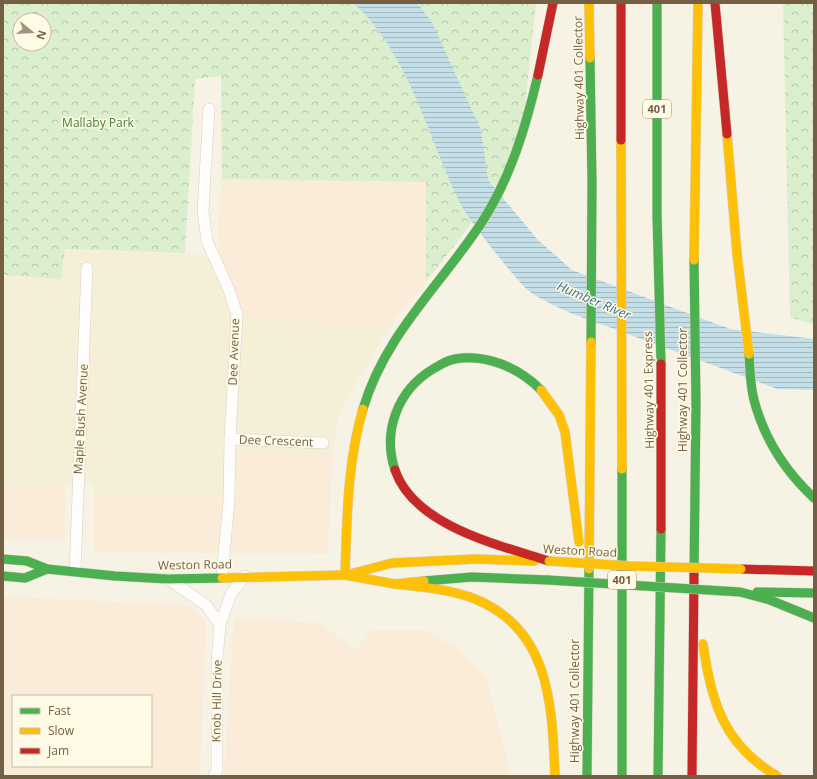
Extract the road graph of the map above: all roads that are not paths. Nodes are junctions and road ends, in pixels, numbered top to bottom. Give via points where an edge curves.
1 (553, 3) edge
2 (589, 3) edge
3 (621, 3) edge
4 (657, 3) edge
5 (698, 3) edge
6 (715, 3) edge
7 (209, 108) dead end
8 (87, 268) dead end
9 (230, 439) junction
10 (323, 442) dead end
11 (814, 498) edge
12 (694, 557) junction
13 (3, 559) edge
14 (549, 561) junction
15 (47, 569) junction
16 (75, 571) junction
17 (814, 571) edge
18 (345, 575) junction
19 (3, 576) edge
20 (222, 576) junction
21 (245, 576) junction
22 (168, 579) junction
23 (395, 584) junction
24 (740, 592) junction
25 (814, 592) edge
26 (588, 595) junction
27 (814, 618) edge
28 (220, 625) junction
29 (214, 776) edge
30 (555, 776) edge
31 (587, 776) edge
32 (622, 776) edge
33 (658, 776) edge
34 (692, 776) edge
35 (778, 776) edge

1 - 18 main road via 524,131 504,182 482,222 395,338 377,370 364,404 352,461
2 - 26 main road, Highway 401 Collector via 592,360
3 - 32 main road, 401
4 - 33 main road, Highway 401 Express / 401 via 657,215 662,407
5 - 12 main road, Highway 401 Collector via 694,227
6 - 11 main road via 737,254 754,398 770,444 801,486
7 - 9 street, Dee Avenue via 203,211 207,241 237,315
8 - 16 street, Maple Bush Avenue
9 - 10 street, Dee Crescent
9 - 20 street, Dee Avenue via 229,500
12 - 34 main road, Highway 401 Collector
12 - 35 main road via 705,662 720,716 733,740 749,759
13 - 15 main road, Weston Road via 27,561
14 - 17 main road, Weston Road, bridge
14 - 18 main road, Weston Road via 476,559 392,563
14 - 26 main road via 485,540 449,524 414,500 399,478 391,454 392,424 398,407 407,391 440,365 452,359 482,358 514,369 542,391 559,415 568,439 574,511
15 - 16 main road, Weston Road
15 - 19 main road, Weston Road via 26,578
16 - 22 main road, Weston Road
18 - 21 main road, Weston Road
18 - 23 main road, Weston Road
20 - 21 main road, Weston Road
20 - 22 main road, Weston Road
21 - 28 street, Knob Hill Drive via 231,594
22 - 28 street via 206,606
23 - 24 main road, Weston Road, bridge via 472,577
23 - 30 main road via 434,589 478,600 498,610 524,633 536,653 546,681 552,710
24 - 25 main road, Weston Road
24 - 27 main road via 791,607
26 - 31 main road, Highway 401 Collector
28 - 29 street, Knob Hill Drive via 217,660 217,770

